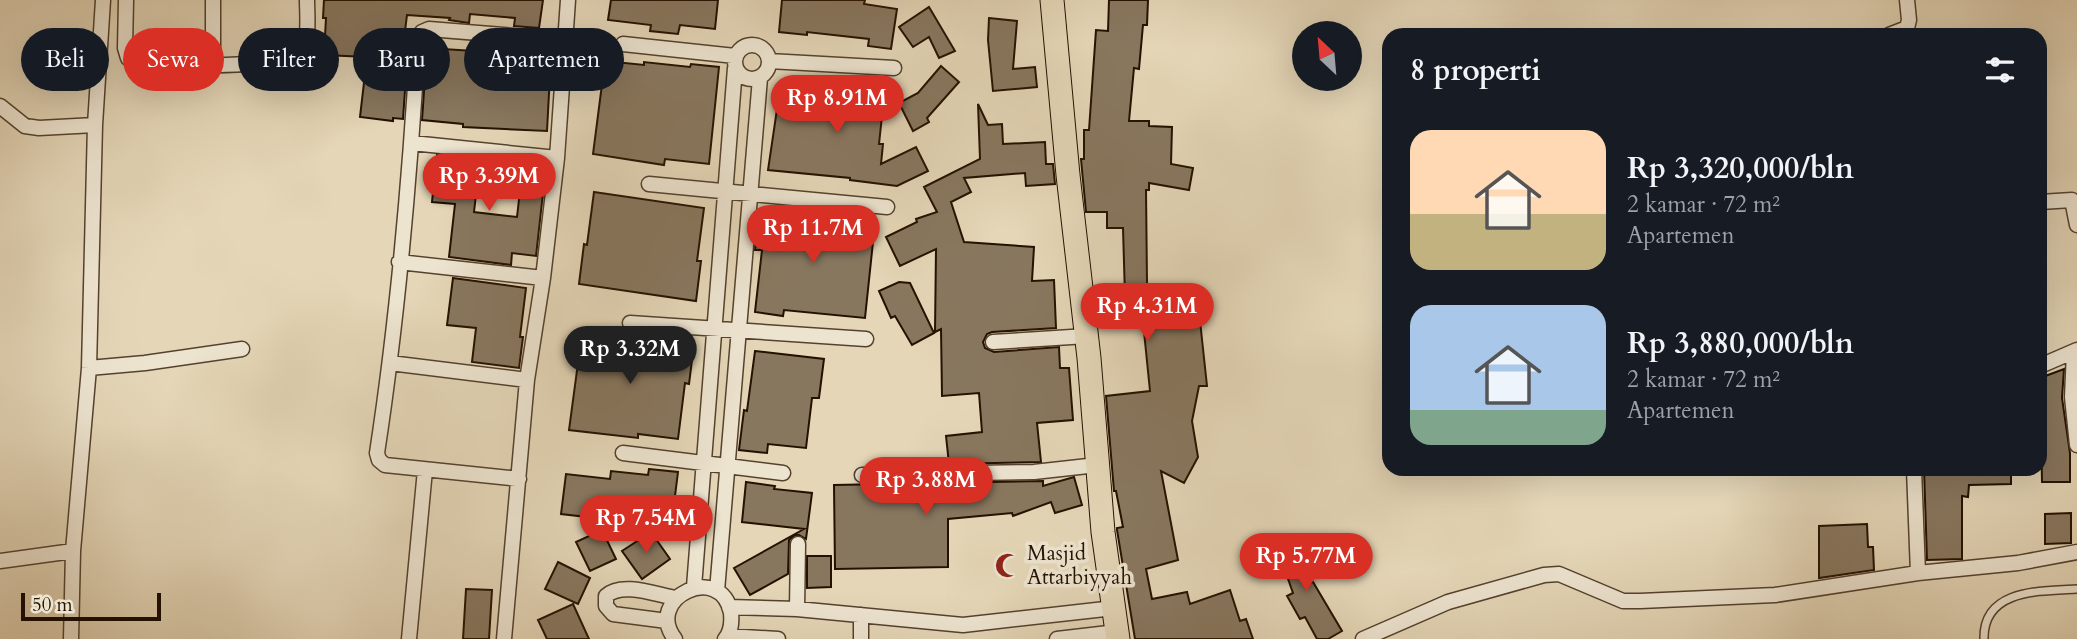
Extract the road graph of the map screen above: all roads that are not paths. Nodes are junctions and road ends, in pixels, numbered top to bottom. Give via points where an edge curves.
1 (103, 0) edge
2 (126, 0) edge
3 (213, 0) edge
4 (307, 0) edge
5 (568, 0) edge
6 (1052, 0) edge
7 (1907, 0) edge
8 (125, 28) edge
9 (213, 28) edge
10 (565, 28) edge
11 (1907, 28) edge
12 (464, 32) edge
13 (624, 44) edge
14 (769, 61) junction
15 (735, 62) junction
16 (224, 65) edge
17 (894, 68) dead end
18 (761, 78) junction
19 (561, 91) edge
20 (0, 106) edge
21 (95, 125) junction
22 (412, 143) junction
23 (557, 158) junction
24 (649, 184) dead end
25 (725, 191) junction
26 (751, 194) junction
27 (2047, 202) edge
28 (887, 207) dead end
29 (723, 213) junction
30 (749, 216) junction
31 (2077, 225) edge
32 (399, 262) junction
33 (543, 278) junction
34 (630, 323) dead end
35 (714, 329) junction
36 (739, 331) junction
37 (1087, 336) junction
38 (866, 339) dead end
39 (993, 342) dead end
40 (242, 349) dead end
41 (713, 350) junction
42 (2076, 351) edge
43 (737, 353) junction
44 (390, 363) junction
45 (2047, 363) edge
46 (89, 368) junction
47 (527, 380) junction
48 (2077, 445) edge
49 (623, 453) dead end
50 (704, 464) junction
51 (1097, 465) junction
52 (728, 467) junction
53 (425, 470) junction
54 (783, 473) dead end
55 (862, 475) dead end
56 (1914, 476) edge
57 (519, 480) junction
58 (702, 484) junction
59 (726, 487) junction
60 (798, 544) dead end
61 (73, 551) junction
62 (2077, 552) edge
63 (0, 561) edge
64 (1918, 573) junction
65 (694, 587) junction
66 (2077, 589) edge
67 (717, 591) junction
68 (677, 598) junction
69 (729, 607) junction
70 (1114, 608) junction
71 (797, 609) junction
72 (861, 615) junction
73 (667, 621) junction
74 (1117, 636) edge
75 (726, 637) edge
76 (71, 639) edge
77 (409, 639) edge
78 (504, 639) edge
79 (675, 639) edge
80 (778, 639) edge
81 (861, 639) edge
82 (1058, 639) edge
83 (1363, 639) edge
84 (1984, 639) edge

1 - 21 street
2 - 8 street
3 - 9 street
4 - 16 street via 306,46 300,53
5 - 10 street
6 - 37 main road
7 - 11 street
12 - 22 street via 429,29 418,38
13 - 15 street
14 - 15 street via 755,45 743,47
14 - 17 street
14 - 18 street
15 - 18 street via 739,75
15 - 25 street
18 - 26 street
19 - 23 street
20 - 21 street via 25,126
21 - 46 street
22 - 23 street
22 - 32 street
23 - 33 street
24 - 25 street
25 - 26 street
25 - 29 street
26 - 28 street
26 - 30 street
27 - 31 street via 2072,200
29 - 30 street
29 - 35 street
30 - 36 street
32 - 33 street
32 - 44 street
33 - 47 street
34 - 35 street
35 - 36 street
35 - 41 street
36 - 38 street
36 - 43 street
37 - 39 street
37 - 51 main road
40 - 46 street
41 - 43 street
41 - 50 street
42 - 45 street
42 - 48 street via 2072,397
43 - 52 street
44 - 47 street
44 - 53 street via 379,460 385,465
46 - 61 street
47 - 57 street
49 - 50 street
50 - 52 street
50 - 58 street
51 - 55 street via 1034,472
51 - 70 main road
52 - 54 street
52 - 59 street
53 - 57 street
53 - 77 street
56 - 64 street
57 - 78 street
58 - 59 street
58 - 65 street
59 - 67 street
60 - 71 street
61 - 63 street
61 - 76 street
62 - 64 street
64 - 83 street via 1775,595 1640,601 1623,601 1559,574 1544,575 1448,602
65 - 67 street
65 - 68 street
66 - 84 lane via 2002,600 1991,611
67 - 69 street
68 - 73 street
68 - 73 street via 623,589 606,596 606,606 613,614
69 - 71 street
69 - 75 street via 732,621
70 - 72 street via 963,625
70 - 74 main road
71 - 72 street
72 - 81 street
73 - 79 street
74 - 82 street
75 - 80 street

